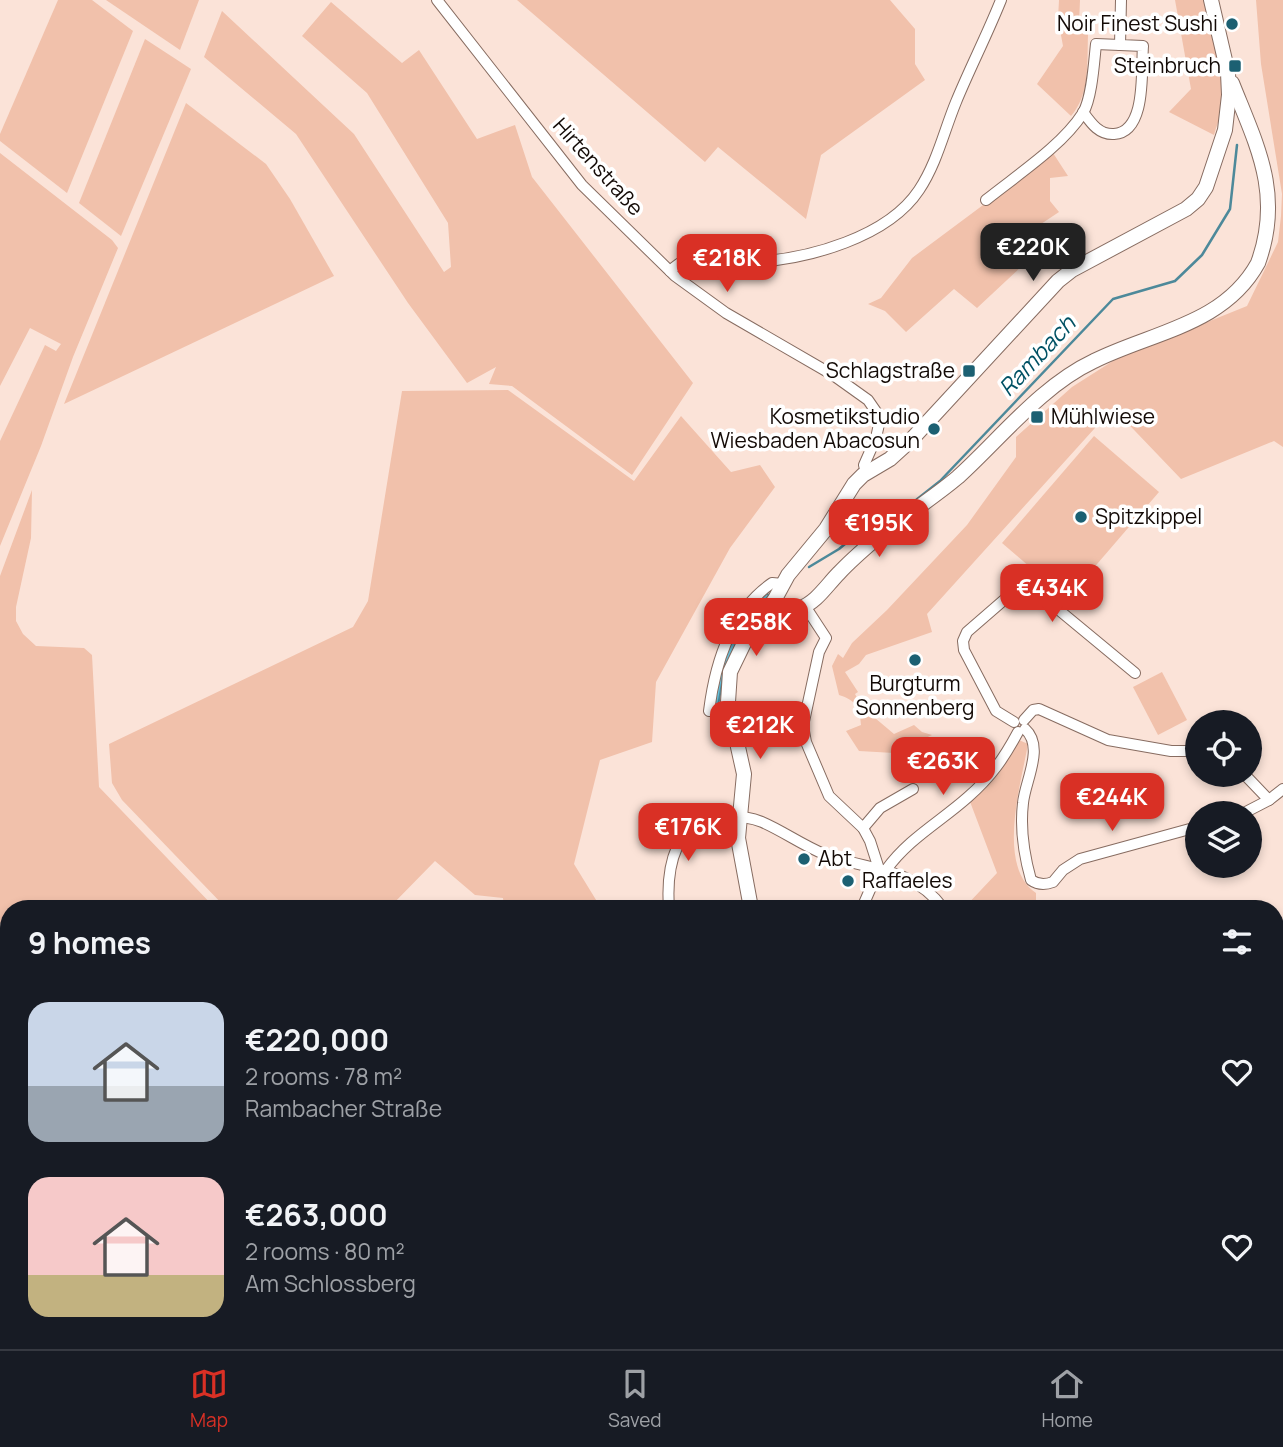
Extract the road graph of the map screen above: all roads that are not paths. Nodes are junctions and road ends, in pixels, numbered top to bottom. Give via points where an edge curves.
1 (437, 0) edge
2 (1001, 0) edge
3 (1121, 0) edge
4 (1211, 0) edge
5 (1120, 45) junction
6 (1228, 74) junction
7 (1083, 112) junction
8 (1250, 127) junction
9 (1225, 130) junction
10 (986, 200) dead end
11 (670, 271) junction
12 (866, 474) junction
13 (783, 583) junction
14 (805, 606) junction
15 (769, 608) junction
16 (1135, 673) dead end
17 (729, 708) junction
18 (1020, 726) junction
19 (1185, 751) edge
20 (1257, 787) edge
21 (913, 789) dead end
22 (1283, 789) edge
23 (1269, 800) junction
24 (1262, 804) edge
25 (740, 816) junction
26 (863, 828) junction
27 (1185, 830) edge
28 (882, 870) junction
29 (670, 900) edge
30 (749, 900) edge
31 (866, 900) edge
32 (935, 900) edge

1 - 11 street, Hirtenstraße via 582,185
2 - 11 street via 927,177 904,209 887,223 845,242 776,260 737,262 695,255
3 - 5 street
4 - 6 main road
5 - 7 street via 1096,44
5 - 7 street via 1143,46 1137,118 1125,131 1108,134 1097,129
6 - 8 main road
6 - 9 main road
7 - 10 street via 1065,134
8 - 9 main road
8 - 14 main road via 1270,172 1273,210 1265,248 1239,290 1209,314 1108,354 1066,377 941,491 868,546
9 - 12 main road via 1206,187 1192,204 1064,275 903,447
11 - 12 street, Hirtenstraße via 726,313 868,400 879,424 863,465
12 - 13 main road
13 - 15 main road
13 - 17 street via 772,583 755,597 725,643 709,711
14 - 15 main road
14 - 26 street via 826,638 803,726 806,742 834,803
15 - 17 main road via 733,664
16 - 18 street via 1048,601 1029,590 1012,593 967,632 963,646 996,711
17 - 25 main road via 743,766
18 - 19 street via 1039,709 1108,740
18 - 27 street via 1031,736 1033,747 1023,802 1023,838 1031,880 1053,882 1080,859
18 - 28 street via 1004,760 978,788
20 - 23 street
21 - 26 street via 880,808
22 - 23 street
23 - 24 street
25 - 28 street via 760,821 825,854
25 - 29 street via 709,817 680,838 674,852
25 - 30 main road via 738,844
26 - 28 street
28 - 31 street
28 - 32 street via 920,884

